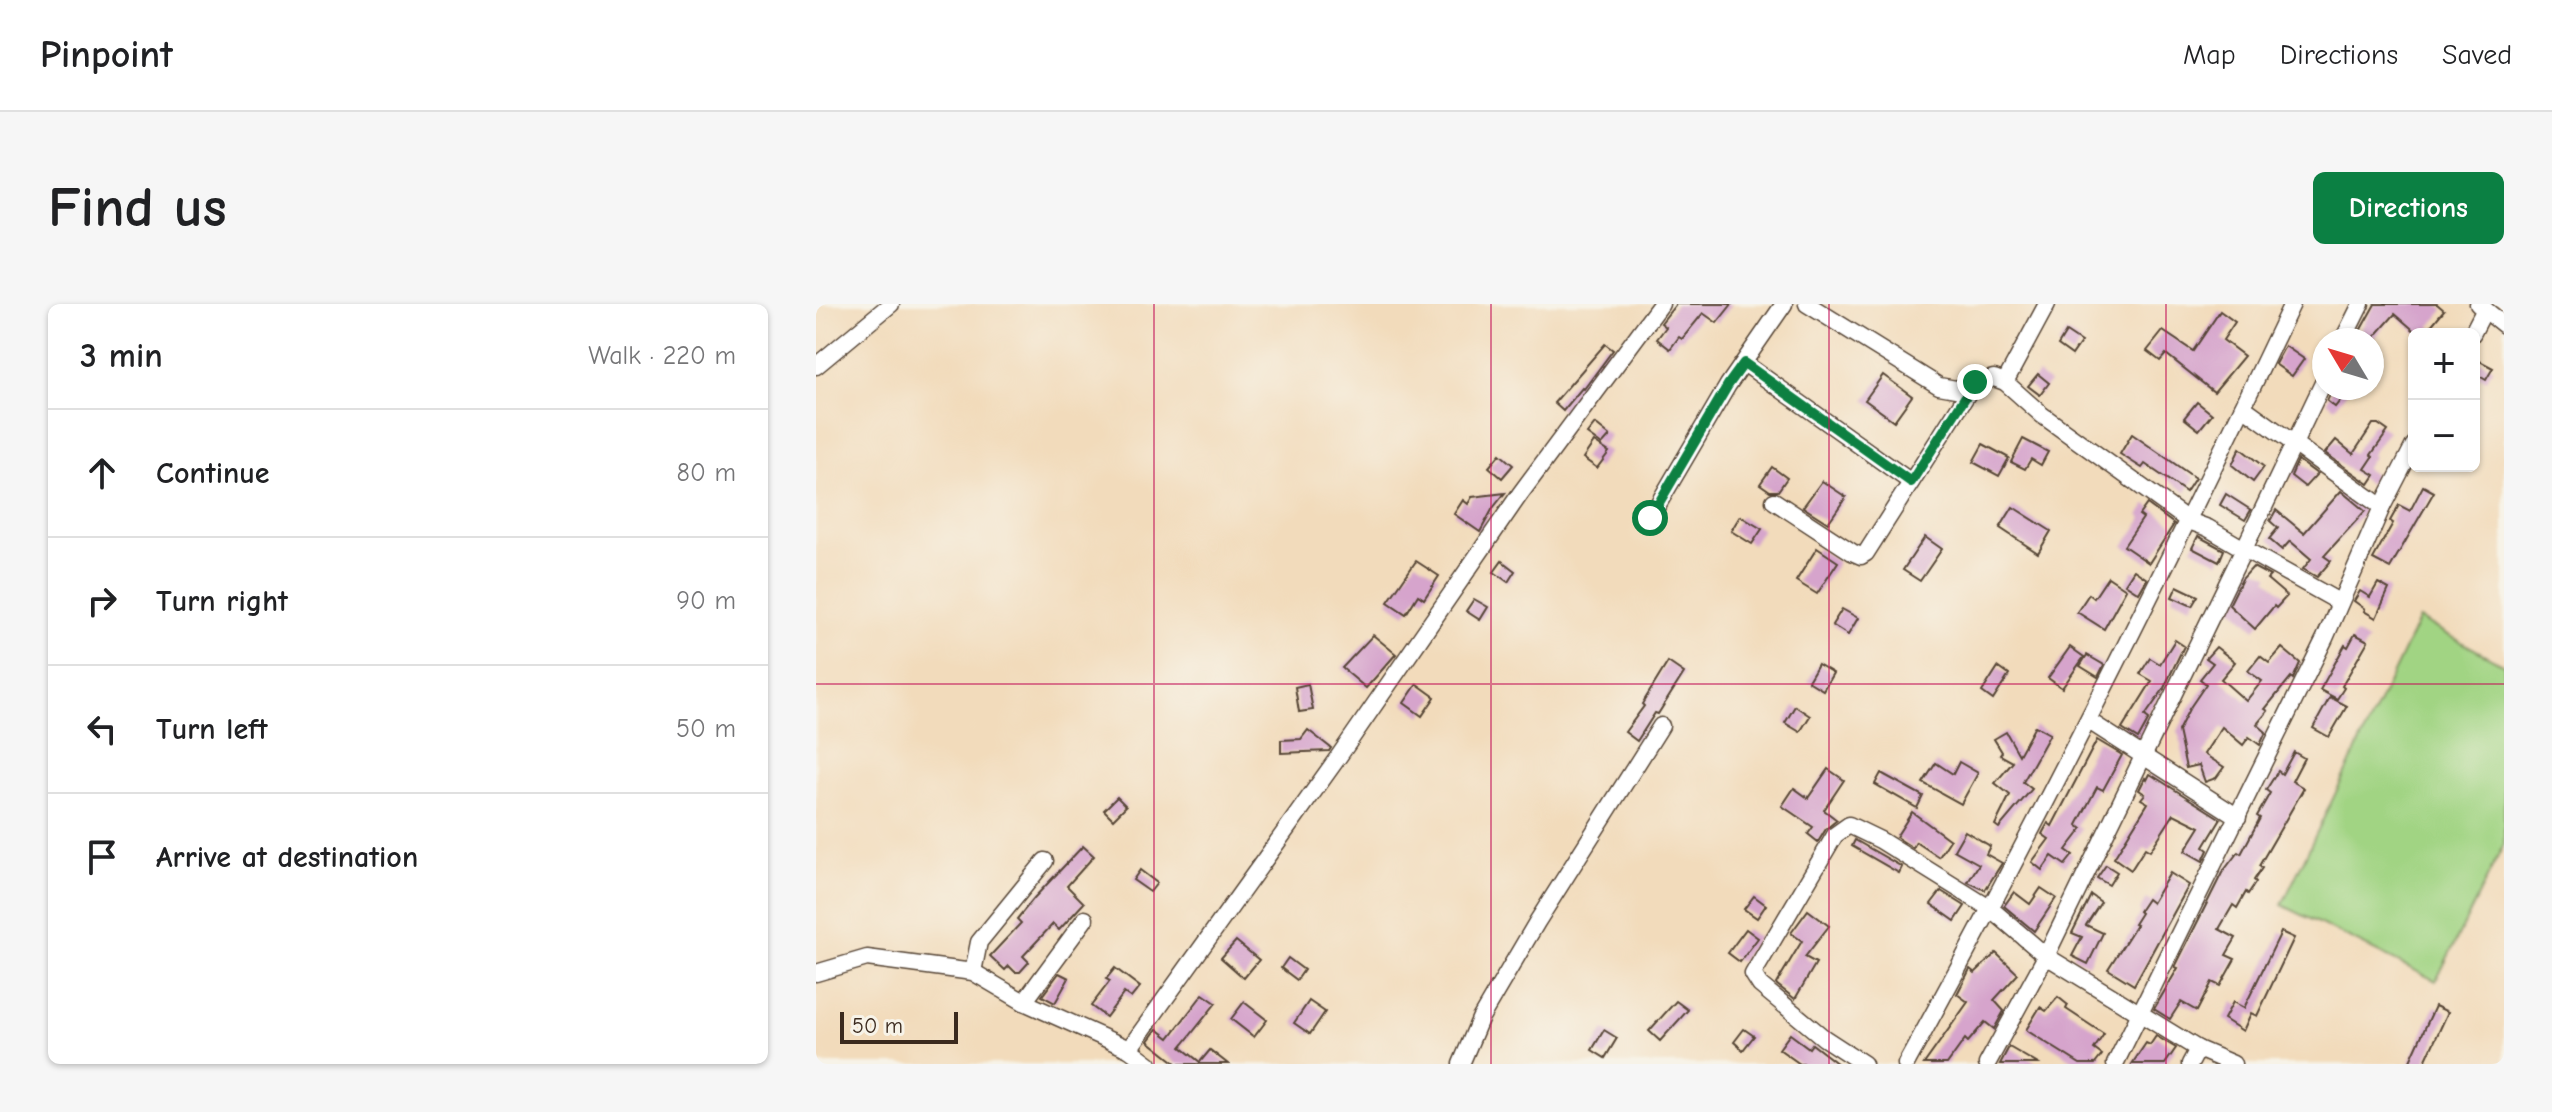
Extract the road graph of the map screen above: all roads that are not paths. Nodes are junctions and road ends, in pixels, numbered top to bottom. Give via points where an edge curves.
1 (891, 304) edge
2 (1661, 304) edge
3 (1784, 304) edge
4 (1807, 304) edge
5 (2047, 304) edge
6 (2292, 304) edge
7 (2361, 304) edge
8 (2481, 307) edge
9 (2504, 325) edge
10 (2349, 328) edge
11 (2474, 328) edge
12 (1744, 363) junction
13 (816, 366) edge
14 (1975, 382) junction
15 (2005, 382) junction
16 (2315, 400) edge
17 (2243, 407) junction
18 (2294, 443) junction
19 (2408, 457) edge
20 (1911, 482) junction
21 (1774, 501) dead end
22 (2382, 507) junction
23 (1650, 518) dead end
24 (2189, 521) junction
25 (2244, 549) junction
26 (2339, 602) junction
27 (2089, 721) junction
28 (1661, 726) dead end
29 (2144, 757) junction
30 (2238, 817) junction
31 (1045, 861) dead end
32 (1991, 909) junction
33 (1085, 919) dead end
34 (2046, 956) junction
35 (973, 972) junction
36 (816, 973) edge
37 (1024, 1002) junction
38 (2141, 1012) junction
39 (1129, 1049) junction
40 (2194, 1056) edge
41 (1149, 1064) edge
42 (1461, 1064) edge
43 (1864, 1064) edge
44 (1906, 1064) edge
45 (1987, 1064) edge
46 (2115, 1064) edge
47 (2233, 1064) edge

1 - 13 street
2 - 39 street via 1520,494
3 - 12 street
4 - 14 street via 1939,386 1956,389
5 - 15 street
6 - 17 street
7 - 10 street
8 - 9 street
8 - 11 street
12 - 20 street
12 - 23 street
14 - 15 street
14 - 20 street
15 - 24 street via 2042,415
16 - 18 street
17 - 18 street
17 - 24 street
18 - 22 street
18 - 25 street
19 - 22 street
20 - 21 street via 1861,556
22 - 26 street
24 - 25 street
24 - 27 street
25 - 26 street
25 - 29 street
26 - 30 street
27 - 29 street
27 - 32 street
28 - 42 street via 1537,922 1480,1019
29 - 30 street
29 - 34 street
30 - 38 street
31 - 35 street via 979,942
32 - 34 street
32 - 43 street via 1861,829 1849,825 1835,835 1753,974 1824,1038
32 - 44 street
33 - 37 street
34 - 38 street
34 - 45 street
35 - 36 street via 867,958
35 - 37 street
37 - 39 street
38 - 40 street
38 - 46 street
39 - 41 street
40 - 47 street

